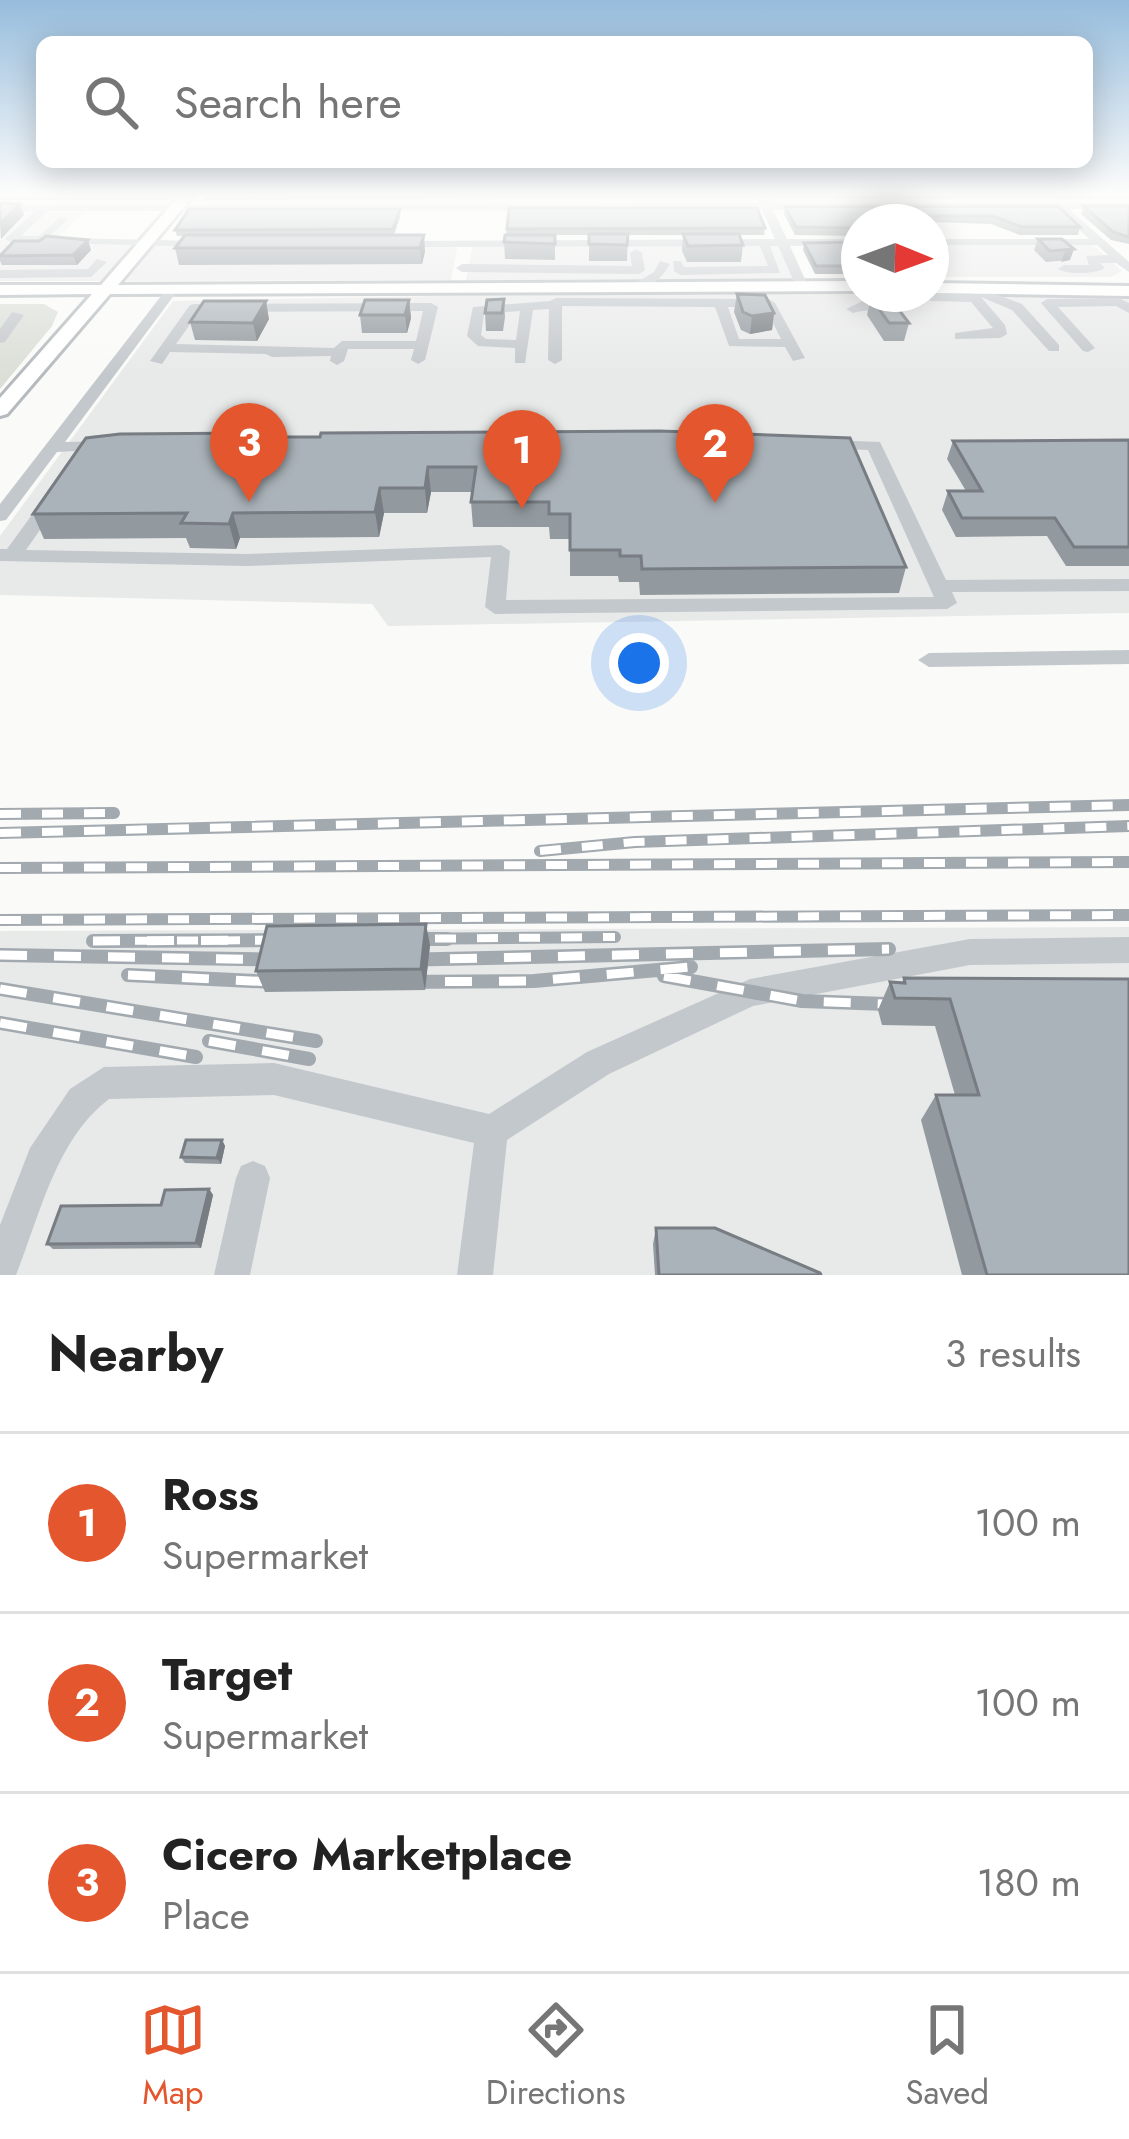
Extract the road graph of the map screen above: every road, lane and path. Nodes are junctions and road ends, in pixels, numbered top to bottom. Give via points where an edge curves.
1 (22, 256) edge
2 (121, 256) edge
3 (135, 256) edge
4 (464, 256) edge
5 (565, 256) edge
6 (588, 256) edge
7 (636, 256) edge
8 (654, 256) edge
9 (700, 256) edge
10 (769, 256) edge
11 (789, 256) edge
12 (1109, 256) edge
13 (665, 260) junction
14 (0, 261) edge
15 (16, 261) junction
16 (101, 262) junction
17 (462, 268) junction
18 (563, 269) junction
19 (1064, 269) dead end
20 (0, 274) edge
21 (639, 278) junction
22 (1129, 280) edge
23 (686, 286) junction
24 (802, 286) junction
25 (841, 286) edge
26 (525, 287) junction
27 (458, 288) junction
28 (270, 289) junction
29 (321, 289) junction
30 (0, 290) edge
31 (106, 290) junction
32 (172, 290) junction
33 (974, 290) junction
34 (1031, 291) junction
35 (1129, 291) edge
36 (720, 302) junction
37 (556, 305) junction
38 (293, 307) junction
39 (355, 307) junction
40 (1017, 307) junction
41 (949, 309) edge
42 (1129, 309) edge
43 (949, 311) edge
44 (17, 315) dead end
45 (0, 339) edge
46 (790, 343) junction
47 (1054, 348) dead end
48 (1088, 348) dead end
49 (339, 353) junction
50 (272, 355) junction
51 (798, 358) dead end
52 (555, 360) dead end
53 (0, 410) edge
54 (813, 445) edge
55 (89, 446) junction
56 (122, 446) edge
57 (52, 447) junction
58 (76, 465) edge
59 (63, 483) edge
60 (0, 516) edge
61 (6, 555) edge
62 (1129, 585) edge
63 (939, 586) junction
64 (1129, 657) edge
65 (929, 660) dead end
66 (1129, 950) edge
67 (492, 1131) junction
68 (253, 1178) dead end
69 (0, 1271) edge
70 (232, 1275) edge
71 (475, 1275) edge

1 - 15 street
2 - 16 street
3 - 31 main road
4 - 17 street
5 - 18 street
6 - 21 street via 580,264
7 - 21 street
8 - 13 street
9 - 13 street
10 - 13 street via 776,270 680,271
11 - 24 street
12 - 19 street via 1090,259 1099,268
13 - 21 street
13 - 23 street
14 - 15 street
15 - 16 street
16 - 20 street via 91,273
17 - 26 street
17 - 27 street
18 - 21 street
18 - 26 street
21 - 23 main road
21 - 26 main road
22 - 43 main road
23 - 24 main road
24 - 25 main road
26 - 26 street via 521,352 474,336 478,310
26 - 27 main road
26 - 37 street
27 - 29 main road
28 - 29 main road
28 - 32 main road
28 - 38 street
29 - 38 street
30 - 31 main road
31 - 32 main road
31 - 53 main road
32 - 57 street
33 - 34 main road
33 - 40 street
33 - 41 main road
34 - 35 main road
34 - 40 street
36 - 37 street
36 - 46 street via 769,303
36 - 46 street via 734,343
37 - 52 street
38 - 39 street
38 - 50 street
38 - 50 street via 195,308 162,355
39 - 49 street
39 - 49 street via 431,307 420,353
40 - 47 street
42 - 48 street via 1119,302 1047,303
44 - 45 street
46 - 51 street
49 - 50 street
54 - 63 street via 874,445
55 - 56 street
55 - 57 street
55 - 58 street
57 - 60 street
59 - 61 street
61 - 63 street via 246,560 501,551 495,607 947,603
62 - 63 street
64 - 65 street
66 - 67 street via 970,952 750,993 598,1063
67 - 69 street via 274,1079 104,1083 81,1100 42,1160
67 - 71 street
68 - 70 street

